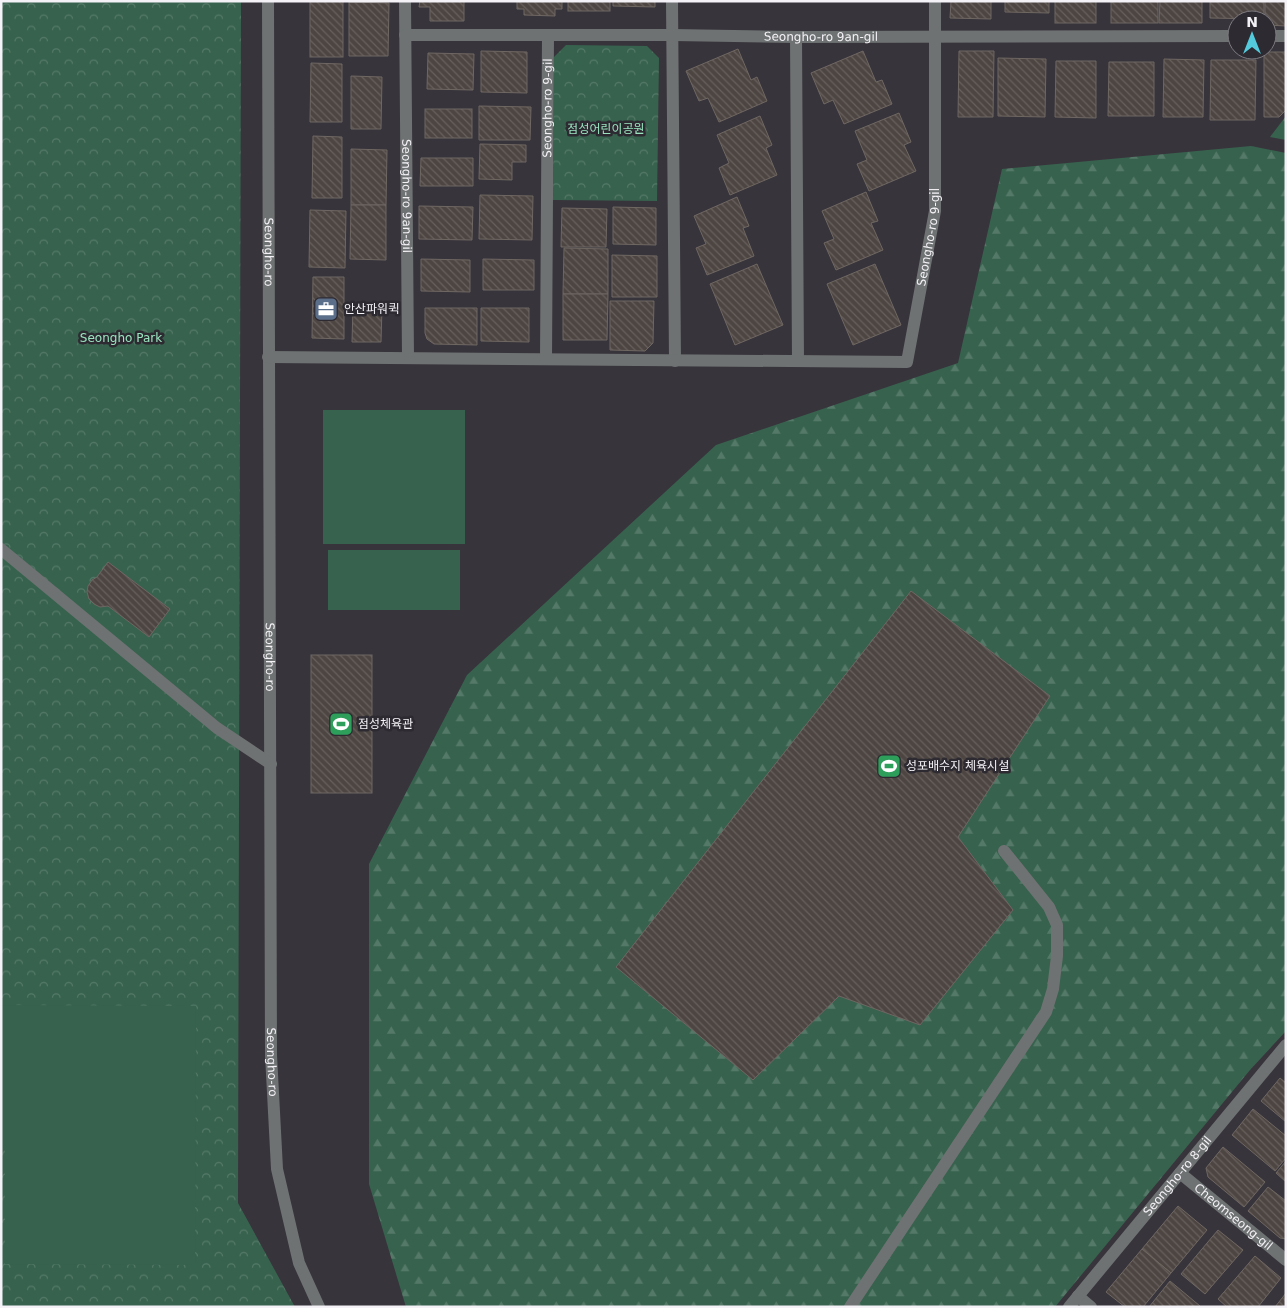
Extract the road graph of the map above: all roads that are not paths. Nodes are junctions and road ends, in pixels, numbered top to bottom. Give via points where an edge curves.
1 (268, 1) edge
2 (404, 1) edge
3 (672, 1) edge
4 (935, 1) edge
5 (405, 35) junction
6 (673, 35) junction
7 (548, 36) junction
8 (936, 36) junction
9 (1227, 36) edge
10 (796, 37) junction
11 (268, 357) junction
12 (408, 358) junction
13 (546, 359) junction
14 (675, 361) junction
15 (798, 361) junction
16 (1, 549) edge
17 (271, 764) junction
18 (1004, 851) dead end
19 (1286, 1045) edge
20 (1180, 1173) junction
21 (1286, 1260) edge
22 (1078, 1296) junction
23 (319, 1307) edge
24 (850, 1307) edge
25 (1069, 1307) edge
26 (1091, 1307) edge

1 - 11 street, Seongho-ro
2 - 5 street, Seongho-ro 9an-gil
3 - 6 street
4 - 8 street, Seongho-ro 9-gil
5 - 7 street, Seongho-ro 9an-gil
5 - 12 street, Seongho-ro 9an-gil
6 - 7 street, Seongho-ro 9an-gil
6 - 10 street, Seongho-ro 9an-gil
6 - 14 street
7 - 13 street, Seongho-ro 9-gil
8 - 9 street, Seongho-ro 9an-gil
8 - 10 street, Seongho-ro 9an-gil
8 - 15 street, Seongho-ro 9-gil via 935,211 907,362
10 - 15 street
11 - 12 street, Seongho-ro 9-gil
11 - 17 street, Seongho-ro
12 - 13 street, Seongho-ro 9-gil
13 - 14 street, Seongho-ro 9-gil
14 - 15 street, Seongho-ro 9-gil
16 - 17 street via 217,728
17 - 23 street, Seongho-ro via 271,1055 278,1169 299,1263
18 - 24 street via 1049,907 1057,925 1057,956 1046,1012
19 - 20 street, Seongho-ro 8-gil
20 - 21 street, Cheomseong-gil
20 - 22 street, Seongho-ro 8-gil
22 - 25 street, Seongho-ro 8-gil
22 - 26 street

